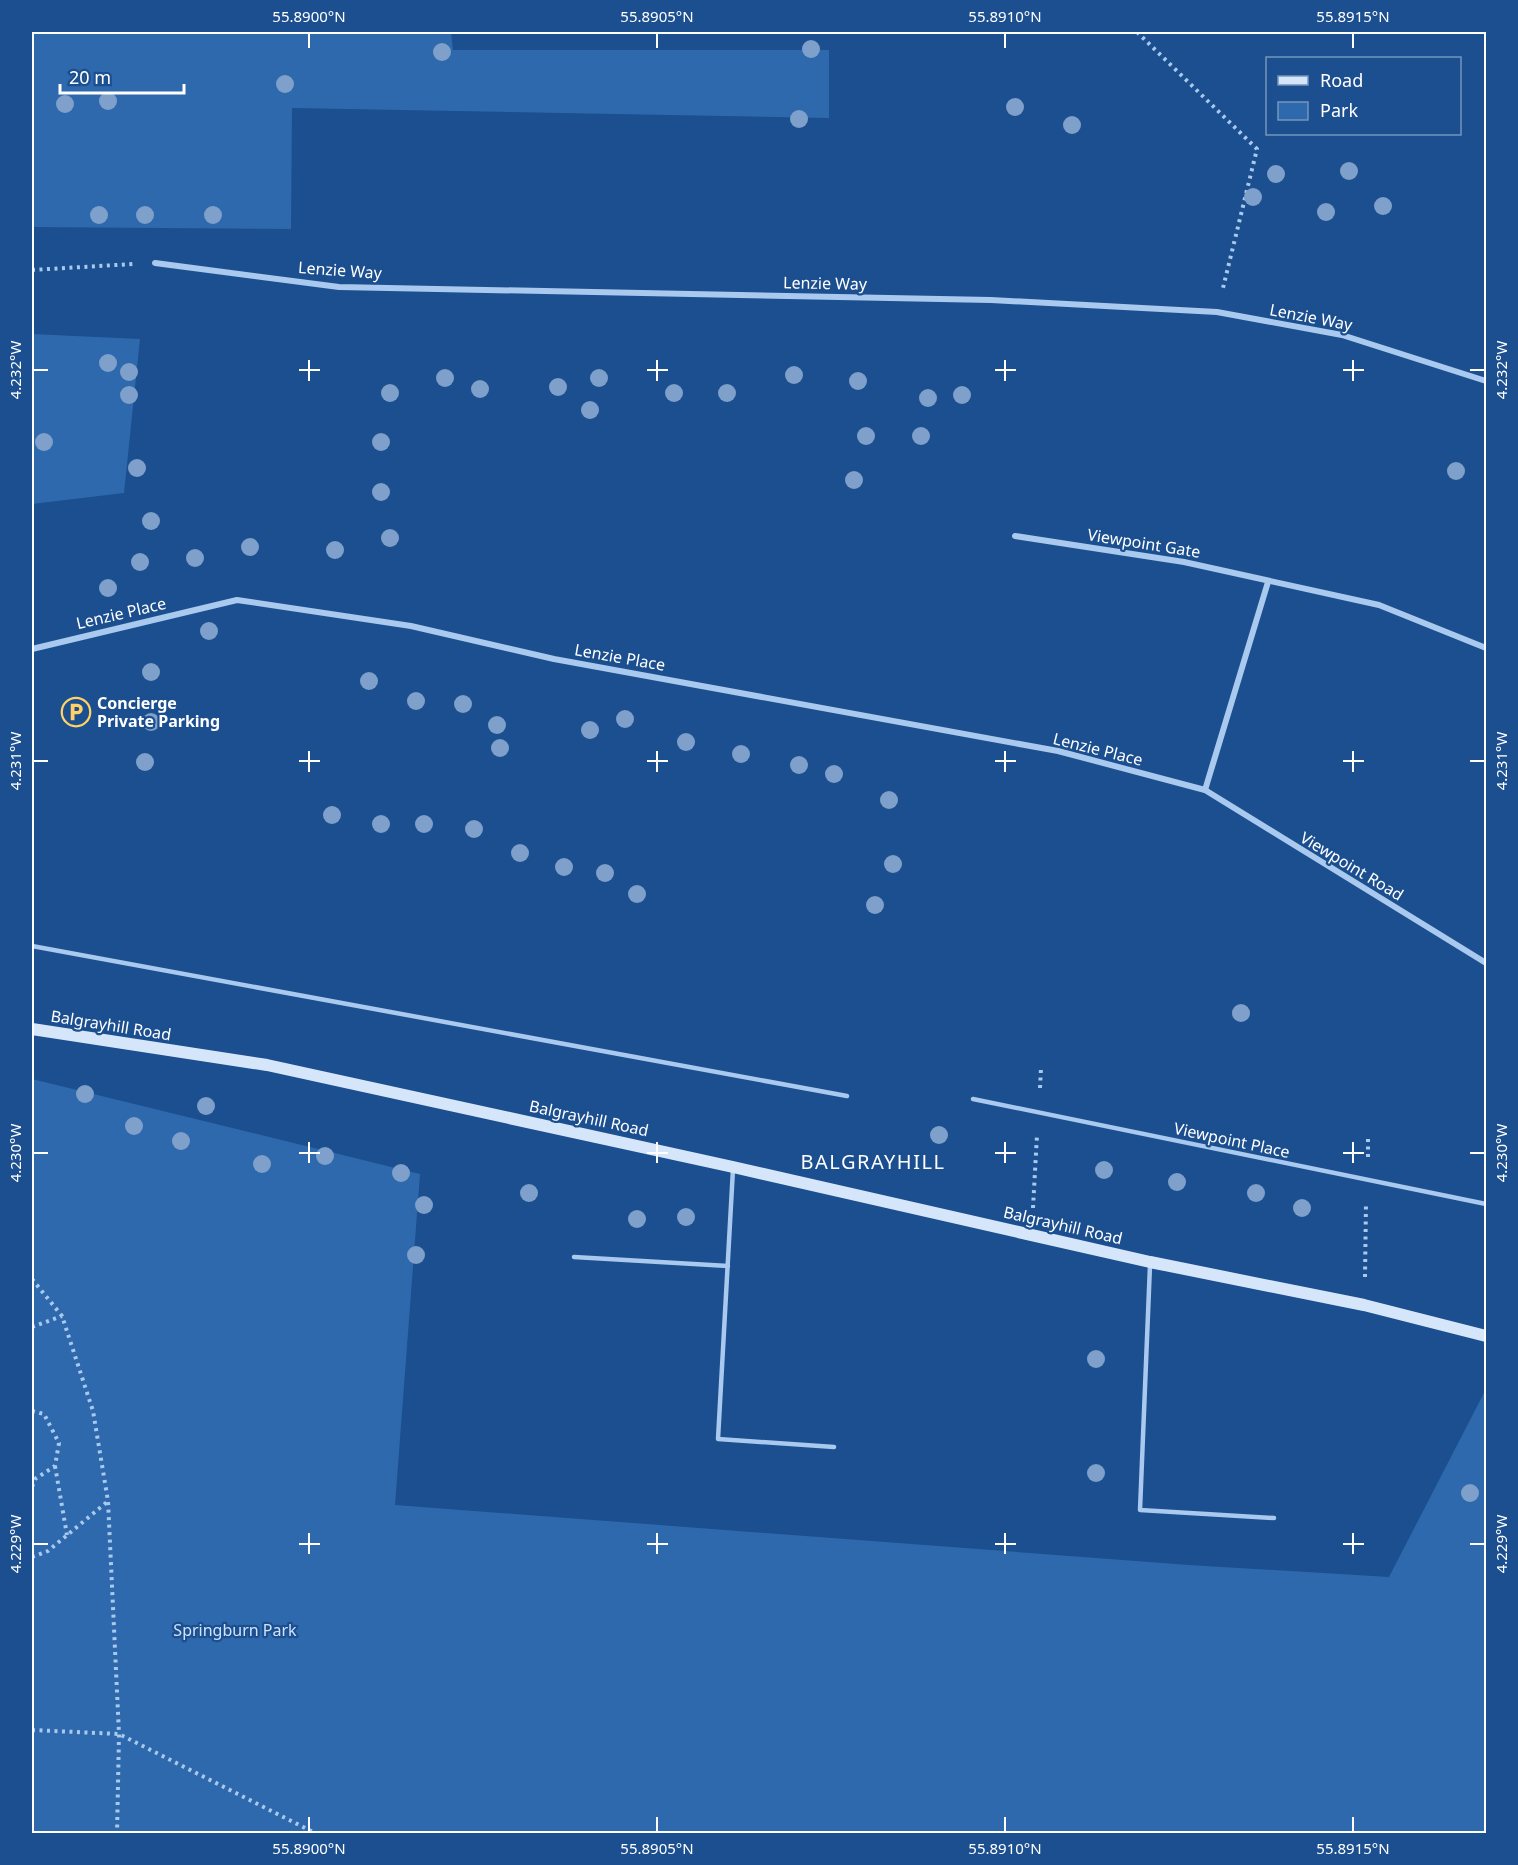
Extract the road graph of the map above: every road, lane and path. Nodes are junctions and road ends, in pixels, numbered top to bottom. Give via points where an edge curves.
1 (1137, 32) edge
2 (155, 263) joint
3 (1228, 267) dead end
4 (32, 270) edge
5 (1486, 381) edge
6 (1014, 536) dead end
7 (1268, 582) junction
8 (1486, 648) edge
9 (32, 649) edge
10 (1204, 790) junction
11 (32, 946) edge
12 (1486, 963) edge
13 (32, 1029) edge
14 (848, 1096) dead end
15 (974, 1099) dead end
16 (1035, 1157) dead end
17 (733, 1167) junction
18 (1486, 1204) edge
19 (1366, 1221) dead end
20 (1031, 1235) junction
21 (574, 1257) dead end
22 (1150, 1262) junction
23 (728, 1266) junction
24 (32, 1278) edge
25 (1364, 1305) junction
26 (62, 1316) junction
27 (32, 1327) edge
28 (1486, 1336) edge
29 (32, 1411) edge
30 (834, 1447) dead end
31 (55, 1466) junction
32 (32, 1486) edge
33 (108, 1501) junction
34 (1274, 1518) dead end
35 (67, 1535) junction
36 (32, 1557) edge
37 (32, 1730) edge
38 (119, 1734) junction
39 (117, 1833) edge
40 (317, 1833) edge

1 - 3 path via 1257,149
2 - 4 path
2 - 5 street, Lenzie Way via 339,287 991,300 1217,312 1342,335
6 - 7 street, Viewpoint Gate via 1184,562
7 - 8 street, Viewpoint Gate via 1379,605
7 - 10 street
9 - 10 street, Lenzie Place via 237,600 411,626 554,659 1058,751
10 - 12 street, Viewpoint Road
11 - 14 lane
13 - 17 street, Balgrayhill Road via 267,1065
15 - 18 lane, Viewpoint Place
16 - 20 path
17 - 20 street, Balgrayhill Road
17 - 23 lane
19 - 25 path
20 - 22 street, Balgrayhill Road
21 - 23 lane
22 - 25 street, Balgrayhill Road
22 - 34 lane via 1140,1510
23 - 30 lane via 718,1439
24 - 26 path
25 - 28 street, Balgrayhill Road
26 - 27 path
26 - 33 path via 93,1412
29 - 31 path via 44,1414 59,1443
31 - 32 path via 35,1479
31 - 35 path
33 - 35 path
33 - 38 path
35 - 36 path via 48,1551
37 - 38 path
38 - 39 path
38 - 40 path

